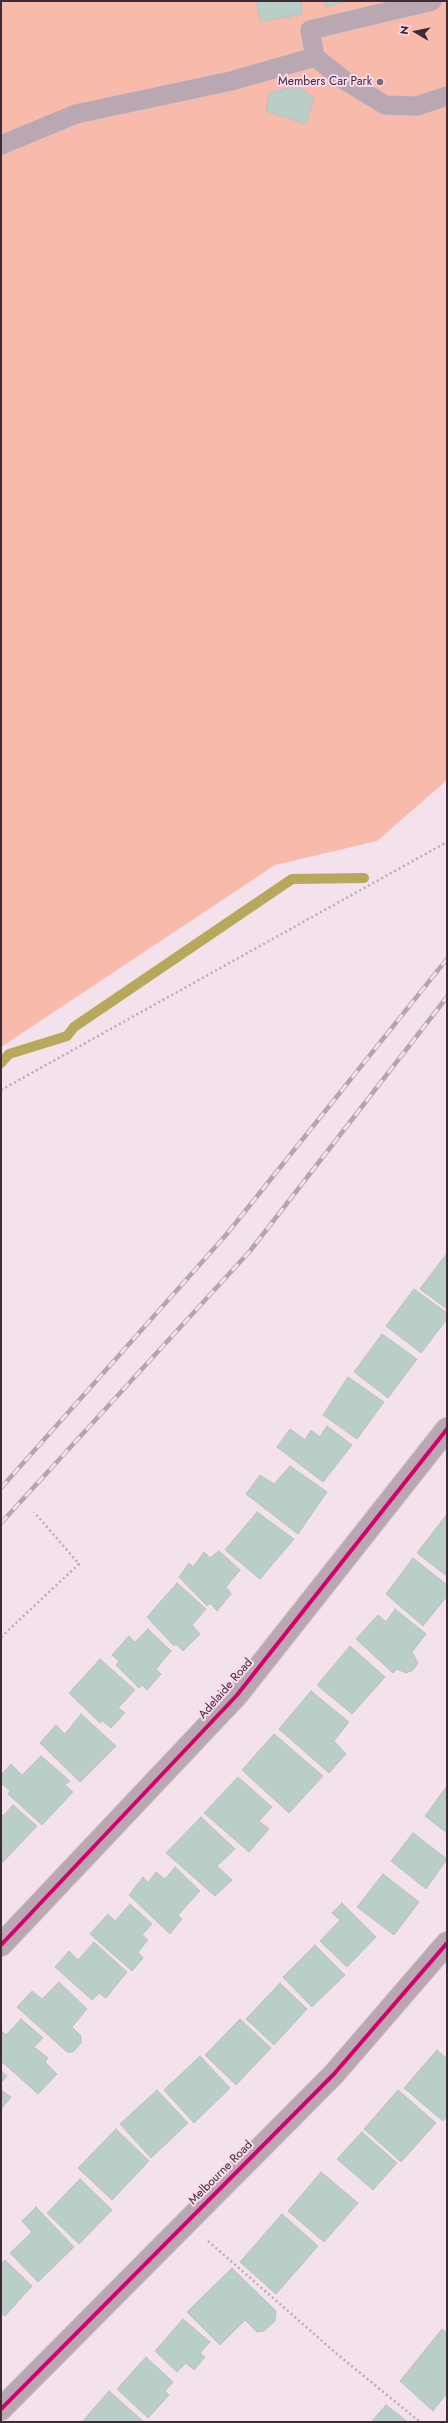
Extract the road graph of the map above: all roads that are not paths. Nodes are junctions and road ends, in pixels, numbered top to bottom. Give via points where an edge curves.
1 (432, 1) edge
2 (315, 57) junction
3 (447, 96) edge
4 (1, 145) edge
5 (447, 1429) edge
6 (447, 1943) edge
7 (1, 1945) edge
8 (1, 2409) edge

1 - 2 lane via 310,30
2 - 3 lane via 344,80 385,105 417,106
2 - 4 lane via 231,81 76,114
5 - 7 street, Adelaide Road via 237,1695
6 - 8 street, Melbourne Road via 334,2074

